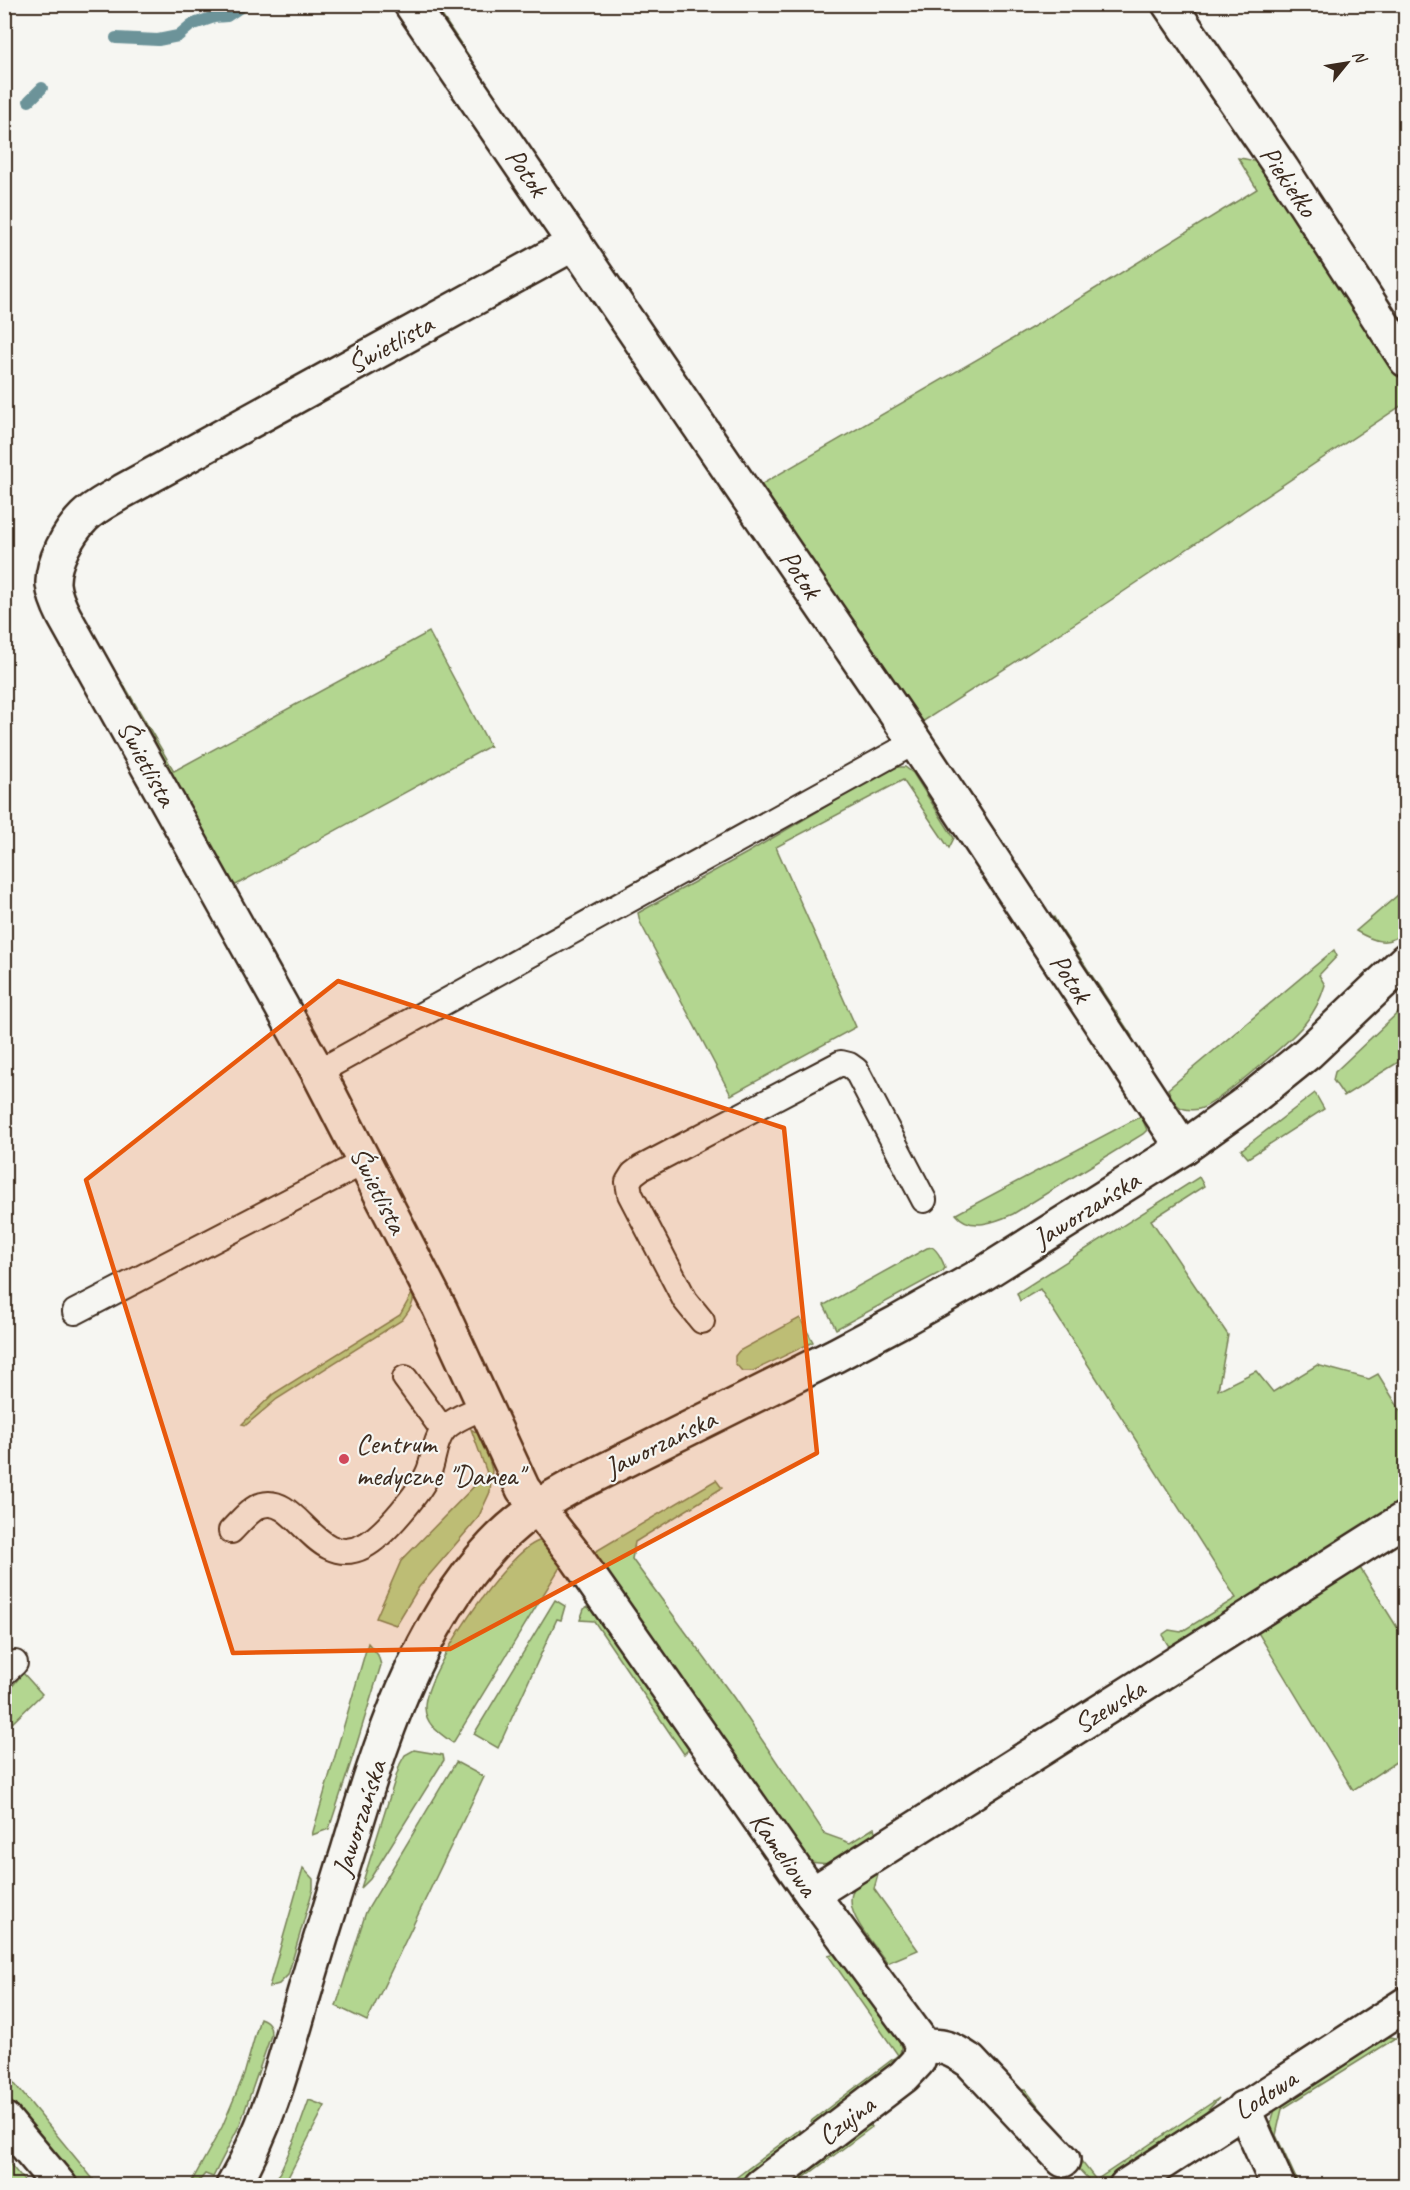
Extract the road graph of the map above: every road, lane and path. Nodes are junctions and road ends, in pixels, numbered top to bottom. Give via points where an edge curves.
1 (411, 4) edge
2 (1169, 4) edge
3 (575, 243) junction
4 (1406, 360) edge
5 (915, 742) junction
6 (1406, 960) edge
7 (318, 1072) junction
8 (1183, 1148) junction
9 (364, 1162) junction
10 (924, 1200) dead end
11 (75, 1312) dead end
12 (702, 1321) dead end
13 (405, 1378) dead end
14 (485, 1407) junction
15 (443, 1430) junction
16 (536, 1508) junction
17 (1406, 1518) edge
18 (231, 1531) dead end
19 (812, 1894) junction
20 (1406, 2004) edge
21 (921, 2047) junction
22 (1243, 2108) junction
23 (4, 2119) edge
24 (1063, 2160) dead end
25 (60, 2186) edge
26 (233, 2186) edge
27 (760, 2186) edge
28 (1126, 2186) edge
29 (1278, 2186) edge

1 - 3 street, Potok
2 - 4 street, Piekiełko
3 - 5 street, Potok
3 - 7 street, Świetlista via 123,490 86,515 65,542 58,559 53,583 64,616
5 - 7 lane
5 - 8 street, Potok
6 - 8 street, Jaworzańska via 1308,1053
7 - 9 street, Świetlista
8 - 16 street, Jaworzańska via 978,1277 898,1322 579,1482
9 - 11 lane
9 - 14 street, Świetlista via 440,1309
10 - 12 lane via 856,1070 841,1063 641,1168 628,1182 630,1194 685,1300
13 - 15 lane
14 - 15 lane
14 - 16 street, Świetlista via 523,1489
15 - 18 lane via 420,1488 406,1507 364,1546 347,1550 322,1544 278,1505 256,1508
16 - 19 street, Kameliowa via 576,1557
16 - 26 street, Jaworzańska via 493,1545 474,1568 418,1657 364,1799 272,2101
17 - 19 street, Szewska
19 - 21 street, Kameliowa via 917,2036
20 - 22 street, Lodowa
21 - 24 street via 937,2045 955,2050 970,2061
21 - 27 street, Czujna via 918,2061 904,2076
22 - 28 street, Lodowa
22 - 29 street
23 - 25 street

